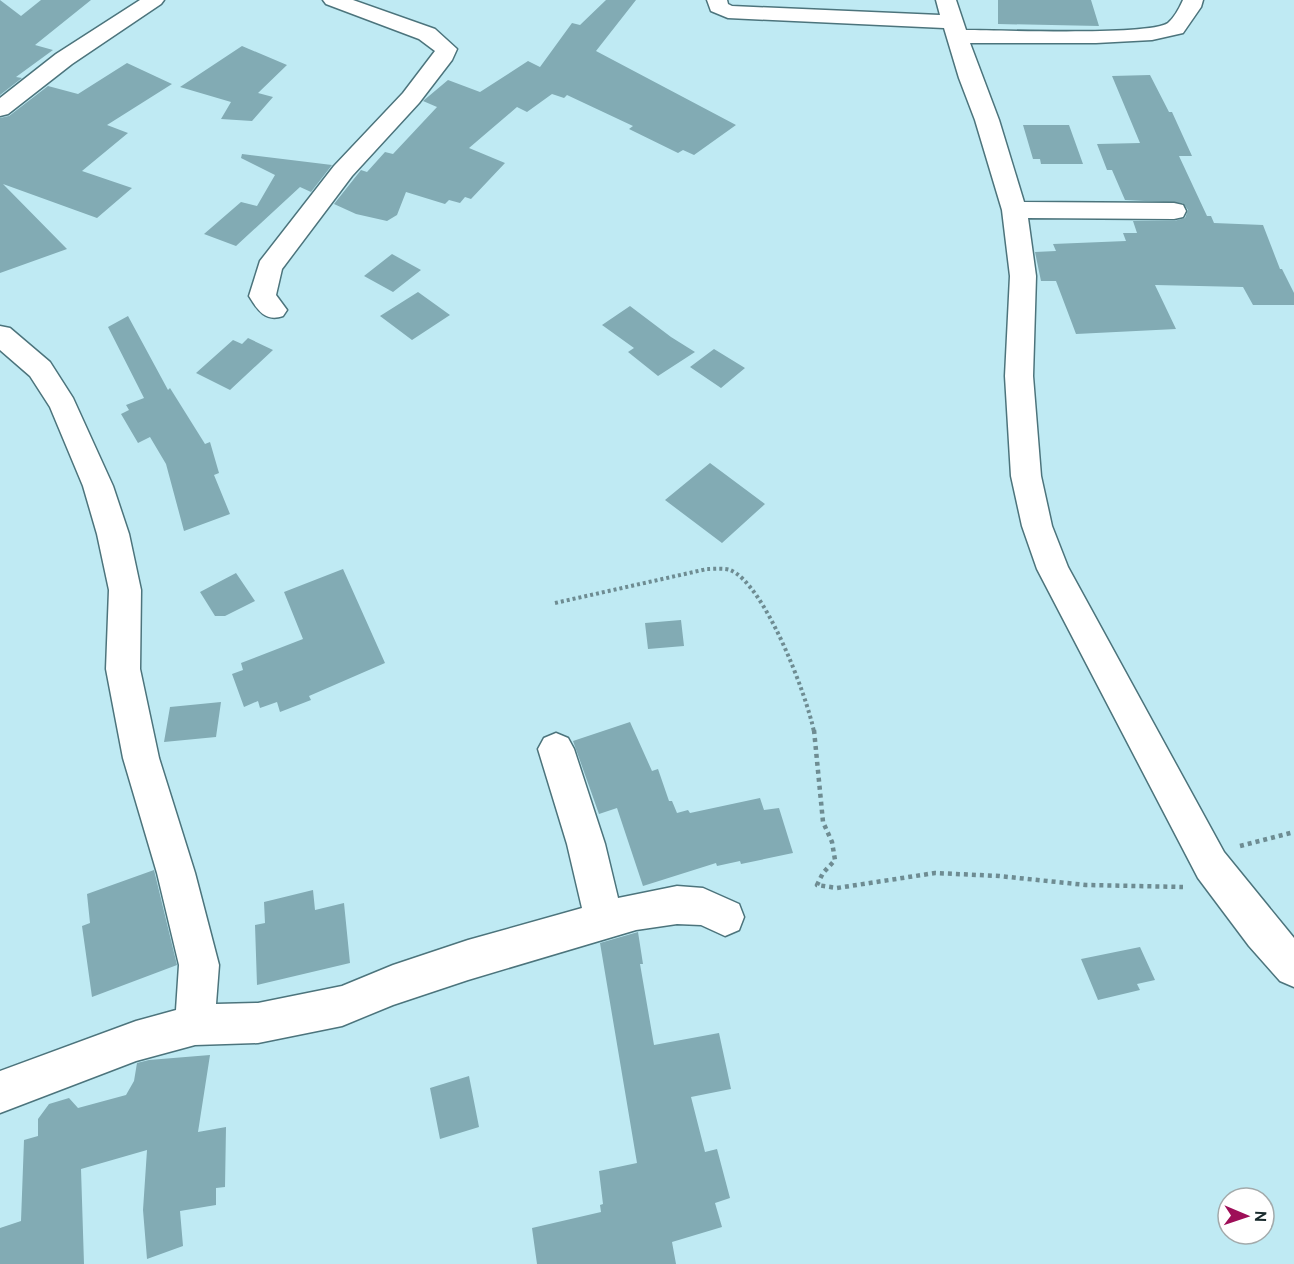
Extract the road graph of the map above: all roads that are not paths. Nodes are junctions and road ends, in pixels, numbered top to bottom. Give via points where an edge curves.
1 (154, 0) edge
2 (333, 0) edge
3 (717, 0) edge
4 (1193, 0) edge
5 (951, 19) edge
6 (0, 109) edge
7 (1014, 210) junction
8 (1174, 212) dead end
9 (274, 310) dead end
10 (0, 335) edge
11 (556, 749) dead end
12 (724, 917) dead end
13 (604, 921) junction
14 (1294, 967) edge
15 (195, 1025) junction
16 (0, 1092) edge

1 - 6 street via 64,59
2 - 9 street via 427,34 446,49 404,106 343,171 268,267 262,296
3 - 5 street via 718,7 728,12
4 - 5 street via 1174,28 1152,34 1096,37
5 - 7 street
7 - 8 street
7 - 14 street via 1023,276 1019,376 1026,476 1037,526 1058,579 1220,878
10 - 15 street via 40,369 63,405 98,486 113,534 125,590 123,669 129,703 199,965
11 - 13 street
12 - 13 street via 704,907 677,905
13 - 15 street via 393,985 342,1006 258,1023
15 - 16 street via 136,1041

